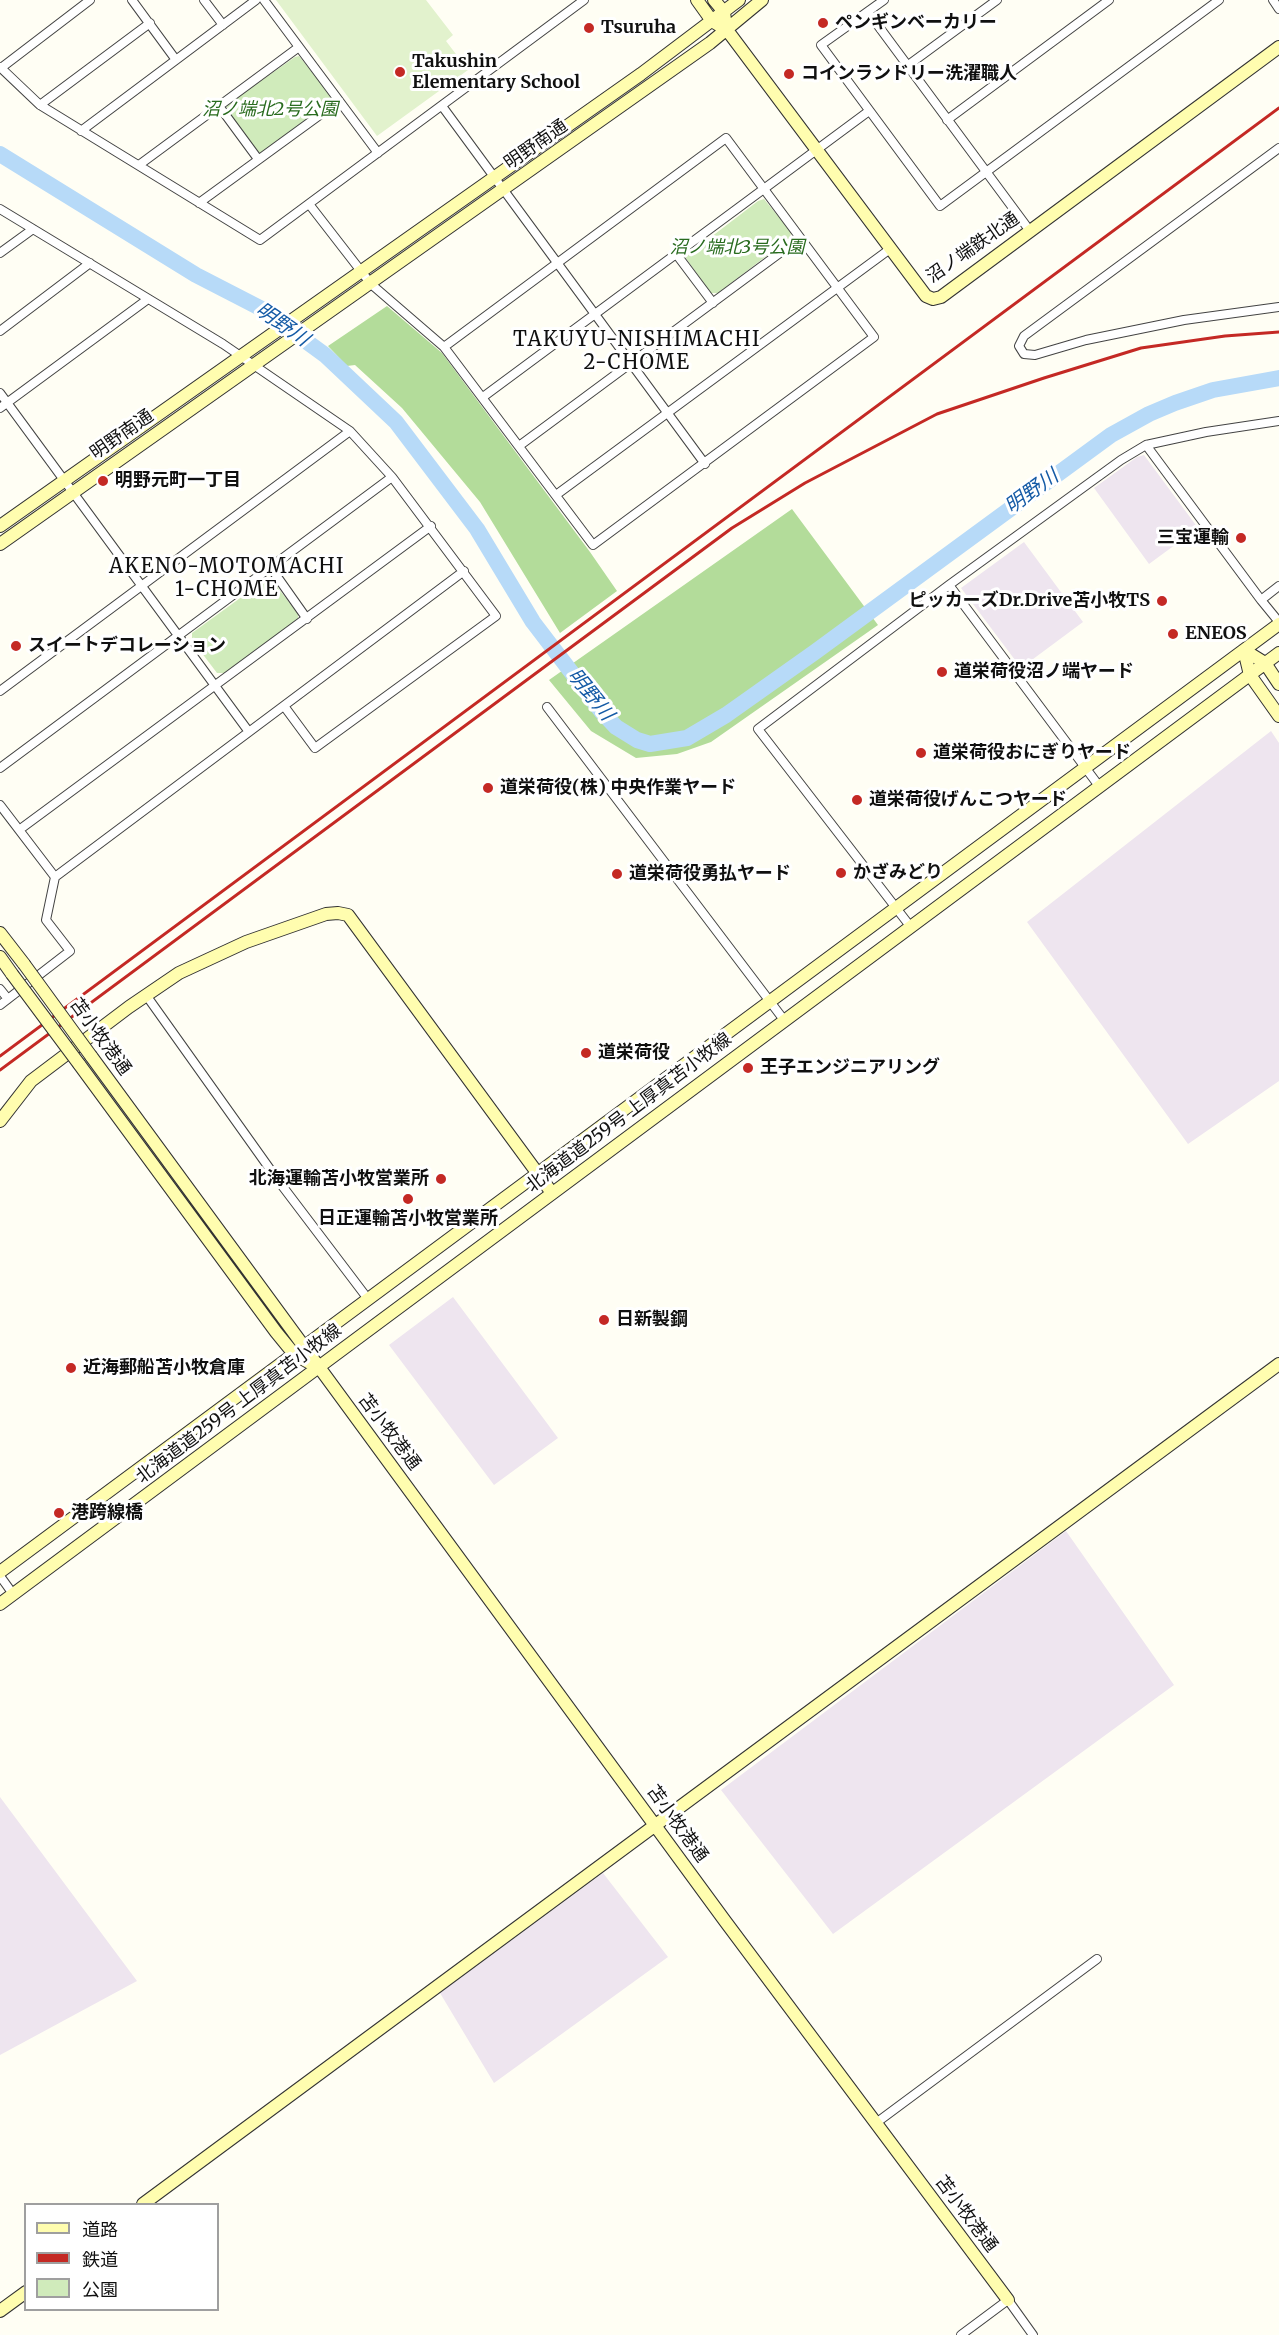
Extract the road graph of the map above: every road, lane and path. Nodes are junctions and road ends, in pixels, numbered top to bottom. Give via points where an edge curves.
1 (90, 0) edge
2 (132, 0) edge
3 (204, 0) edge
4 (256, 0) edge
5 (264, 0) edge
6 (584, 0) edge
7 (696, 0) edge
8 (714, 0) edge
9 (739, 0) edge
10 (762, 0) edge
11 (884, 0) edge
12 (997, 0) edge
13 (1109, 0) edge
14 (1219, 0) edge
15 (1273, 0) edge
16 (1279, 9) edge
17 (724, 12) junction
18 (868, 12) junction
19 (712, 21) junction
20 (150, 23) junction
21 (222, 25) junction
22 (727, 30) junction
23 (299, 47) junction
24 (1279, 47) edge
25 (176, 60) junction
26 (907, 66) junction
27 (0, 67) edge
28 (339, 100) junction
29 (40, 105) junction
30 (219, 106) junction
31 (442, 106) junction
32 (869, 111) junction
33 (947, 120) junction
34 (81, 130) junction
35 (1279, 148) edge
36 (817, 150) junction
37 (378, 153) junction
38 (258, 159) junction
39 (139, 165) junction
40 (986, 172) junction
41 (494, 177) junction
42 (503, 190) junction
43 (764, 190) junction
44 (199, 203) junction
45 (309, 204) junction
46 (0, 209) edge
47 (33, 229) junction
48 (1030, 231) junction
49 (800, 238) junction
50 (890, 249) junction
51 (0, 253) edge
52 (677, 255) junction
53 (90, 263) junction
54 (558, 264) junction
55 (361, 272) junction
56 (371, 284) junction
57 (837, 288) junction
58 (148, 299) junction
59 (713, 303) junction
60 (1279, 307) edge
61 (596, 314) junction
62 (0, 331) edge
63 (444, 347) junction
64 (240, 355) junction
65 (632, 363) junction
66 (254, 365) junction
67 (0, 393) edge
68 (483, 397) junction
69 (4, 406) edge
70 (668, 412) junction
71 (1279, 422) edge
72 (350, 431) junction
73 (1146, 445) junction
74 (519, 446) junction
75 (705, 464) junction
76 (392, 477) junction
77 (65, 481) junction
78 (73, 492) junction
79 (556, 495) junction
80 (0, 526) edge
81 (431, 526) junction
82 (0, 544) edge
83 (271, 568) junction
84 (464, 571) junction
85 (949, 585) junction
86 (141, 586) junction
87 (1279, 586) edge
88 (1261, 600) junction
89 (307, 618) junction
90 (1279, 623) edge
91 (178, 636) junction
92 (1244, 650) junction
93 (1279, 653) edge
94 (1265, 663) junction
95 (1250, 675) junction
96 (1279, 684) edge
97 (215, 687) junction
98 (0, 691) edge
99 (284, 706) junction
100 (547, 707) dead end
101 (1279, 716) edge
102 (249, 732) junction
103 (1084, 767) junction
104 (0, 768) edge
105 (1099, 786) junction
106 (0, 805) edge
107 (19, 830) junction
108 (55, 877) junction
109 (896, 907) junction
110 (910, 926) junction
111 (0, 933) edge
112 (0, 957) edge
113 (0, 989) edge
114 (146, 995) junction
115 (8, 999) junction
116 (770, 1001) junction
117 (0, 1005) edge
118 (784, 1020) junction
119 (0, 1121) edge
120 (537, 1174) junction
121 (552, 1193) junction
122 (368, 1299) junction
123 (305, 1345) junction
124 (294, 1354) junction
125 (1279, 1364) edge
126 (318, 1368) junction
127 (0, 1574) edge
128 (13, 1594) junction
129 (0, 1604) edge
130 (656, 1825) junction
131 (1097, 1959) dead end
132 (876, 2123) junction
133 (146, 2203) edge
134 (24, 2293) edge
135 (1008, 2300) junction
136 (0, 2311) edge
137 (961, 2335) edge
138 (1033, 2335) edge

1 - 27 street
2 - 20 street
3 - 21 street
4 - 21 street
5 - 23 street
6 - 31 street
7 - 19 street
8 - 17 street
9 - 17 street, 明野南通
10 - 22 street, 明野南通
11 - 18 street
12 - 26 street
13 - 33 street
14 - 40 street
15 - 16 street
17 - 19 street, 明野南通
17 - 22 street
18 - 26 street
18 - 32 street via 821,45
19 - 22 street
19 - 41 street, 明野南通
20 - 25 street
20 - 29 street
21 - 25 street
22 - 36 street, 沼ノ端鉄北通
22 - 42 street, 明野南通
23 - 28 street
23 - 30 street
24 - 48 street, 沼ノ端鉄北通
25 - 34 street
26 - 33 street
27 - 29 street
28 - 37 street
28 - 38 street
29 - 34 street
30 - 38 street
30 - 39 street
31 - 37 street
31 - 41 street
32 - 36 street
32 - 40 street via 940,206
33 - 40 street
34 - 39 street
35 - 60 street via 1023,336 1019,346 1024,354 1035,356 1086,340 1184,320
36 - 43 street
36 - 50 street, 沼ノ端鉄北通
37 - 45 street
38 - 44 street
39 - 44 street
40 - 48 street
41 - 42 street
41 - 55 street, 明野南通
42 - 54 street
42 - 56 street, 明野南通
43 - 49 street
43 - 52 street
43 - 54 street via 726,138
44 - 45 street via 260,240
45 - 55 street
46 - 47 street
47 - 51 street
47 - 53 street
48 - 50 street, 沼ノ端鉄北通 via 933,299 926,296
49 - 57 street
49 - 59 street
50 - 57 street
52 - 59 street
52 - 61 street
53 - 58 street
53 - 62 street
54 - 61 street
54 - 63 street
55 - 56 street
55 - 64 street, 明野南通
56 - 63 street
56 - 66 street, 明野南通
57 - 70 street
57 - 75 street via 874,337
58 - 64 street
58 - 69 street
59 - 65 street
61 - 65 street
61 - 68 street
63 - 68 street
64 - 66 street
64 - 77 street, 明野南通
65 - 70 street
65 - 74 street
66 - 72 street
66 - 78 street, 明野南通
67 - 69 street
68 - 74 street
69 - 77 street
70 - 75 street
70 - 79 street
71 - 73 street
72 - 76 street
72 - 86 street
73 - 85 street
73 - 88 street
74 - 79 street
75 - 79 street via 593,545
76 - 81 street
76 - 83 street
77 - 78 street
77 - 80 street, 明野南通
78 - 82 street, 明野南通
78 - 86 street
81 - 84 street
81 - 89 street
83 - 89 street
83 - 91 street
84 - 99 street
84 - 99 street via 496,616 315,748
85 - 103 street
85 - 109 street via 758,729
86 - 91 street
86 - 98 street
87 - 88 street
88 - 90 street
89 - 97 street
90 - 92 street, 北海道道259号 上厚真苫小牧線
91 - 97 street
91 - 104 street
92 - 94 street
92 - 95 street
92 - 103 street, 北海道道259号 上厚真苫小牧線
93 - 94 street, 北海道道259号 上厚真苫小牧線
94 - 95 street, 北海道道259号 上厚真苫小牧線
94 - 96 street
95 - 101 street
95 - 105 street, 北海道道259号 上厚真苫小牧線
97 - 102 street
97 - 107 street
99 - 102 street
100 - 116 street
102 - 108 street
103 - 105 street
103 - 109 street, 北海道道259号 上厚真苫小牧線
105 - 110 street, 北海道道259号 上厚真苫小牧線
106 - 107 street
107 - 108 street
108 - 115 street via 46,920 70,951
109 - 110 street
109 - 116 street, 北海道道259号 上厚真苫小牧線
110 - 118 street, 北海道道259号 上厚真苫小牧線
111 - 123 street, 苫小牧港通, bridge
112 - 124 street, 苫小牧港通, bridge
113 - 115 street
114 - 119 street via 31,1081
114 - 120 street via 178,973 246,942 326,915 348,915
114 - 122 street
115 - 117 street
116 - 118 street
116 - 120 street, 北海道道259号 上厚真苫小牧線
118 - 121 street, 北海道道259号 上厚真苫小牧線
120 - 121 street
120 - 122 street, 北海道道259号 上厚真苫小牧線
121 - 126 street, 北海道道259号 上厚真苫小牧線
122 - 123 street, 北海道道259号 上厚真苫小牧線
123 - 124 street, 北海道道259号 上厚真苫小牧線
123 - 126 street, 苫小牧港通
124 - 126 street, 苫小牧港通
124 - 127 street, 北海道道259号 上厚真苫小牧線
125 - 130 street
126 - 128 street, 北海道道259号 上厚真苫小牧線
126 - 130 street, 苫小牧港通
127 - 128 street
128 - 129 street, 北海道道259号 上厚真苫小牧線
130 - 132 street, 苫小牧港通
130 - 133 street
131 - 132 street
132 - 135 street, 苫小牧港通
134 - 136 street
135 - 137 street
135 - 138 street

